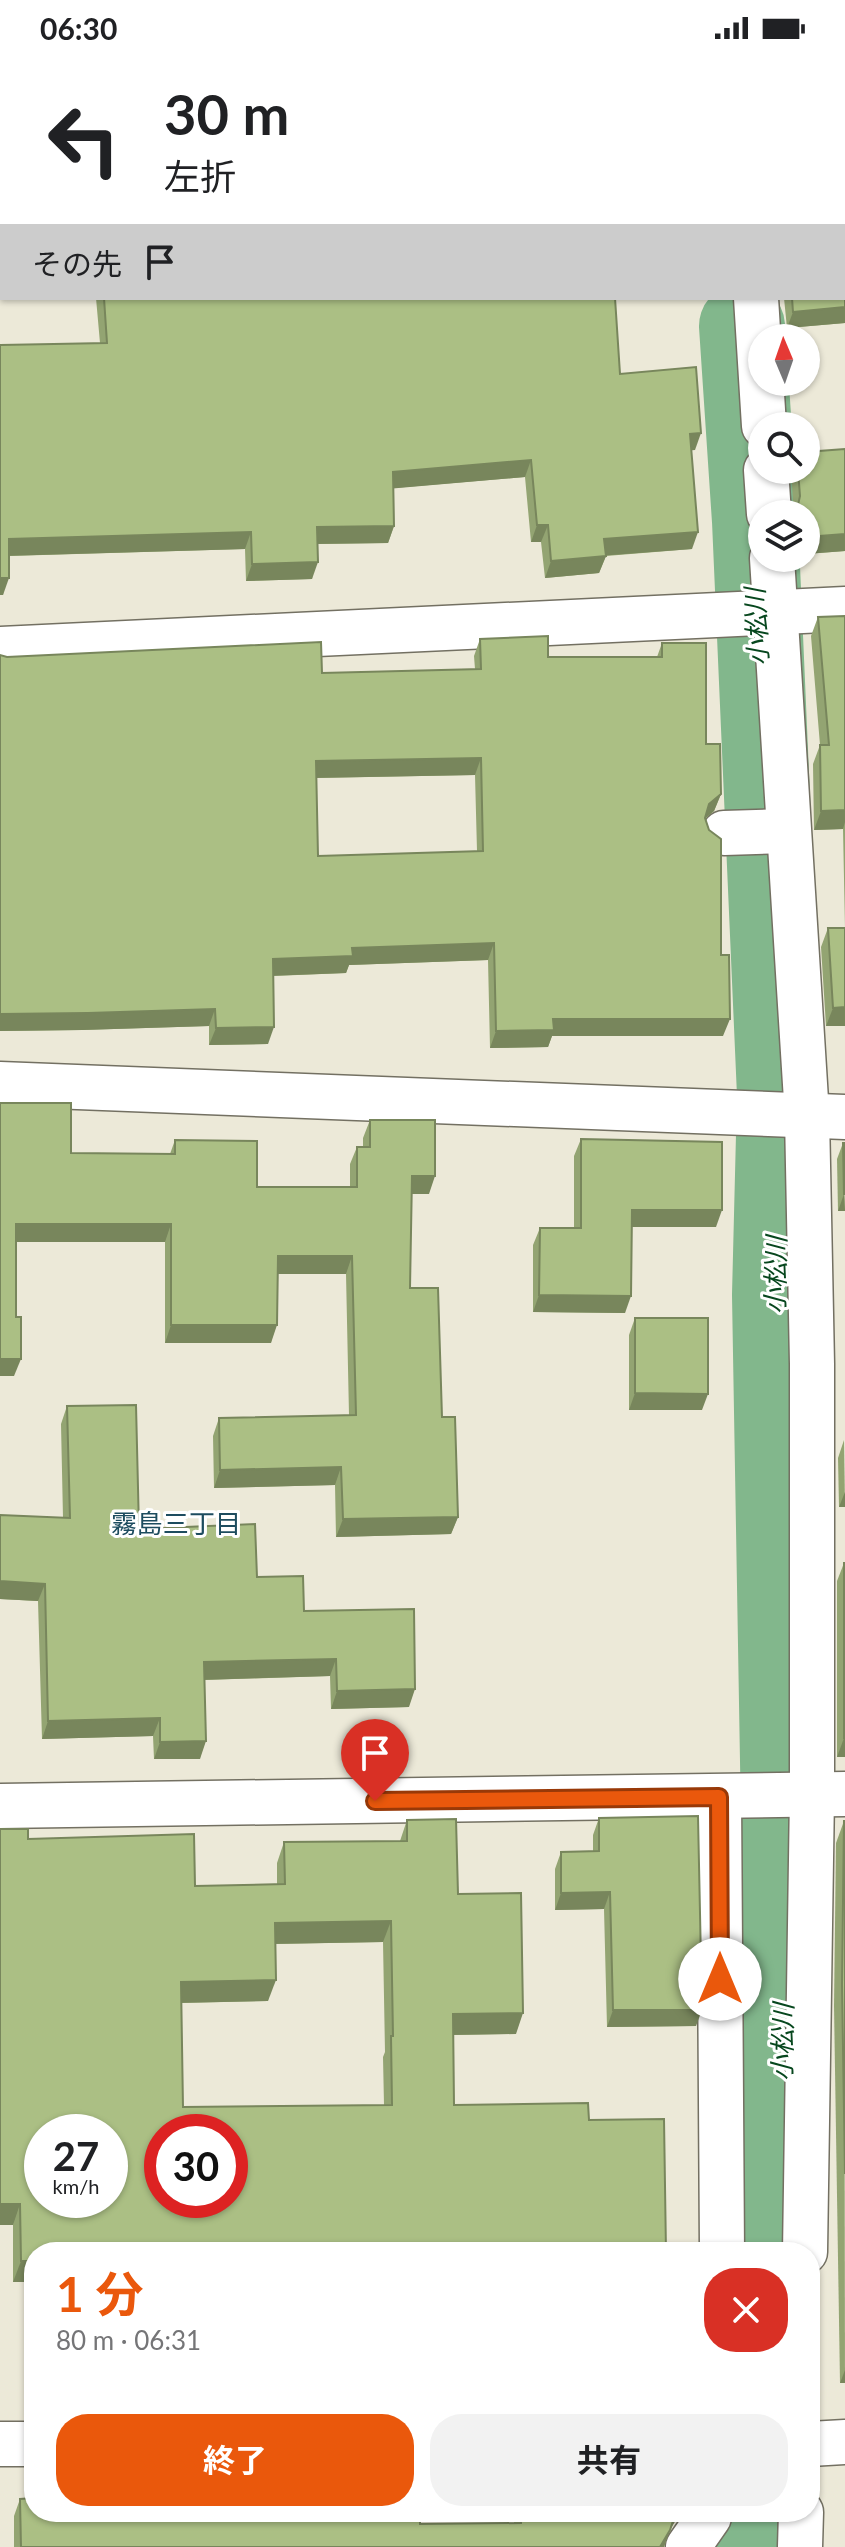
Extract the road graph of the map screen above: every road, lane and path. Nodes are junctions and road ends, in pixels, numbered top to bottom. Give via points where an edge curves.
1 (756, 300) edge
2 (763, 412) edge
3 (773, 572) edge
4 (845, 609) edge
5 (775, 612) junction
6 (0, 649) edge
7 (787, 831) junction
8 (724, 833) dead end
9 (0, 1084) edge
10 (826, 1116) edge
11 (828, 1794) edge
12 (719, 1797) junction
13 (0, 1806) edge
14 (722, 2242) edge
15 (806, 2242) edge
16 (845, 2442) edge
17 (820, 2443) edge
18 (0, 2444) edge
19 (24, 2444) edge
20 (706, 2522) edge
21 (688, 2547) edge

1 - 2 street
3 - 5 street
4 - 5 street
5 - 6 street
5 - 7 street
7 - 8 street
7 - 10 street
9 - 10 street
10 - 11 street via 812,1364
11 - 12 street
11 - 15 street
12 - 13 street
12 - 14 street
16 - 17 street
18 - 19 street
20 - 21 street

